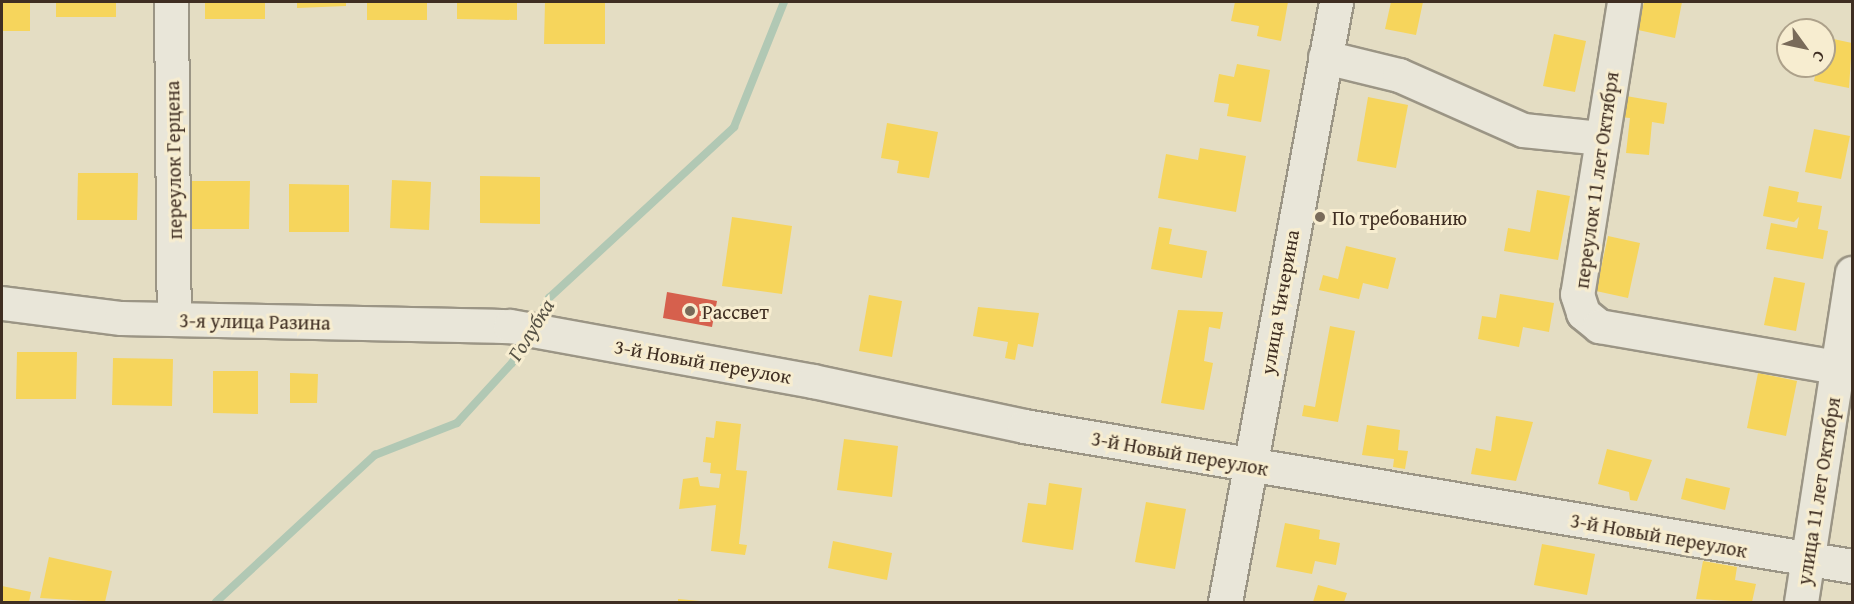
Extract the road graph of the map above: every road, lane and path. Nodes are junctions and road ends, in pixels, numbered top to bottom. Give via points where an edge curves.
1 (171, 2) edge
2 (1336, 2) edge
3 (1624, 2) edge
4 (1324, 57) junction
5 (1600, 138) junction
6 (1852, 273) edge
7 (2, 303) edge
8 (174, 319) junction
9 (510, 326) joint
10 (1837, 368) junction
11 (1249, 465) junction
12 (1808, 560) junction
13 (1852, 566) edge
14 (1225, 603) edge
15 (1801, 603) edge

1 - 8 street, переулок Герцена
2 - 4 street, улица Чичерина
3 - 5 street, переулок 11 лет Октября
4 - 5 street via 1399,75 1523,130
4 - 11 street, улица Чичерина
5 - 10 street, переулок 11 лет Октября via 1577,294 1583,313 1599,326
6 - 10 street, улица 11 лет Октября
7 - 8 street, 3-я улица Разина via 121,318
8 - 9 street, 3-я улица Разина
9 - 11 street, 3-й Новый переулок
10 - 12 street, улица 11 лет Октября
11 - 12 street, 3-й Новый переулок
11 - 14 street, улица Чичерина
12 - 13 street, 3-й Новый переулок
12 - 15 street, улица 11 лет Октября

